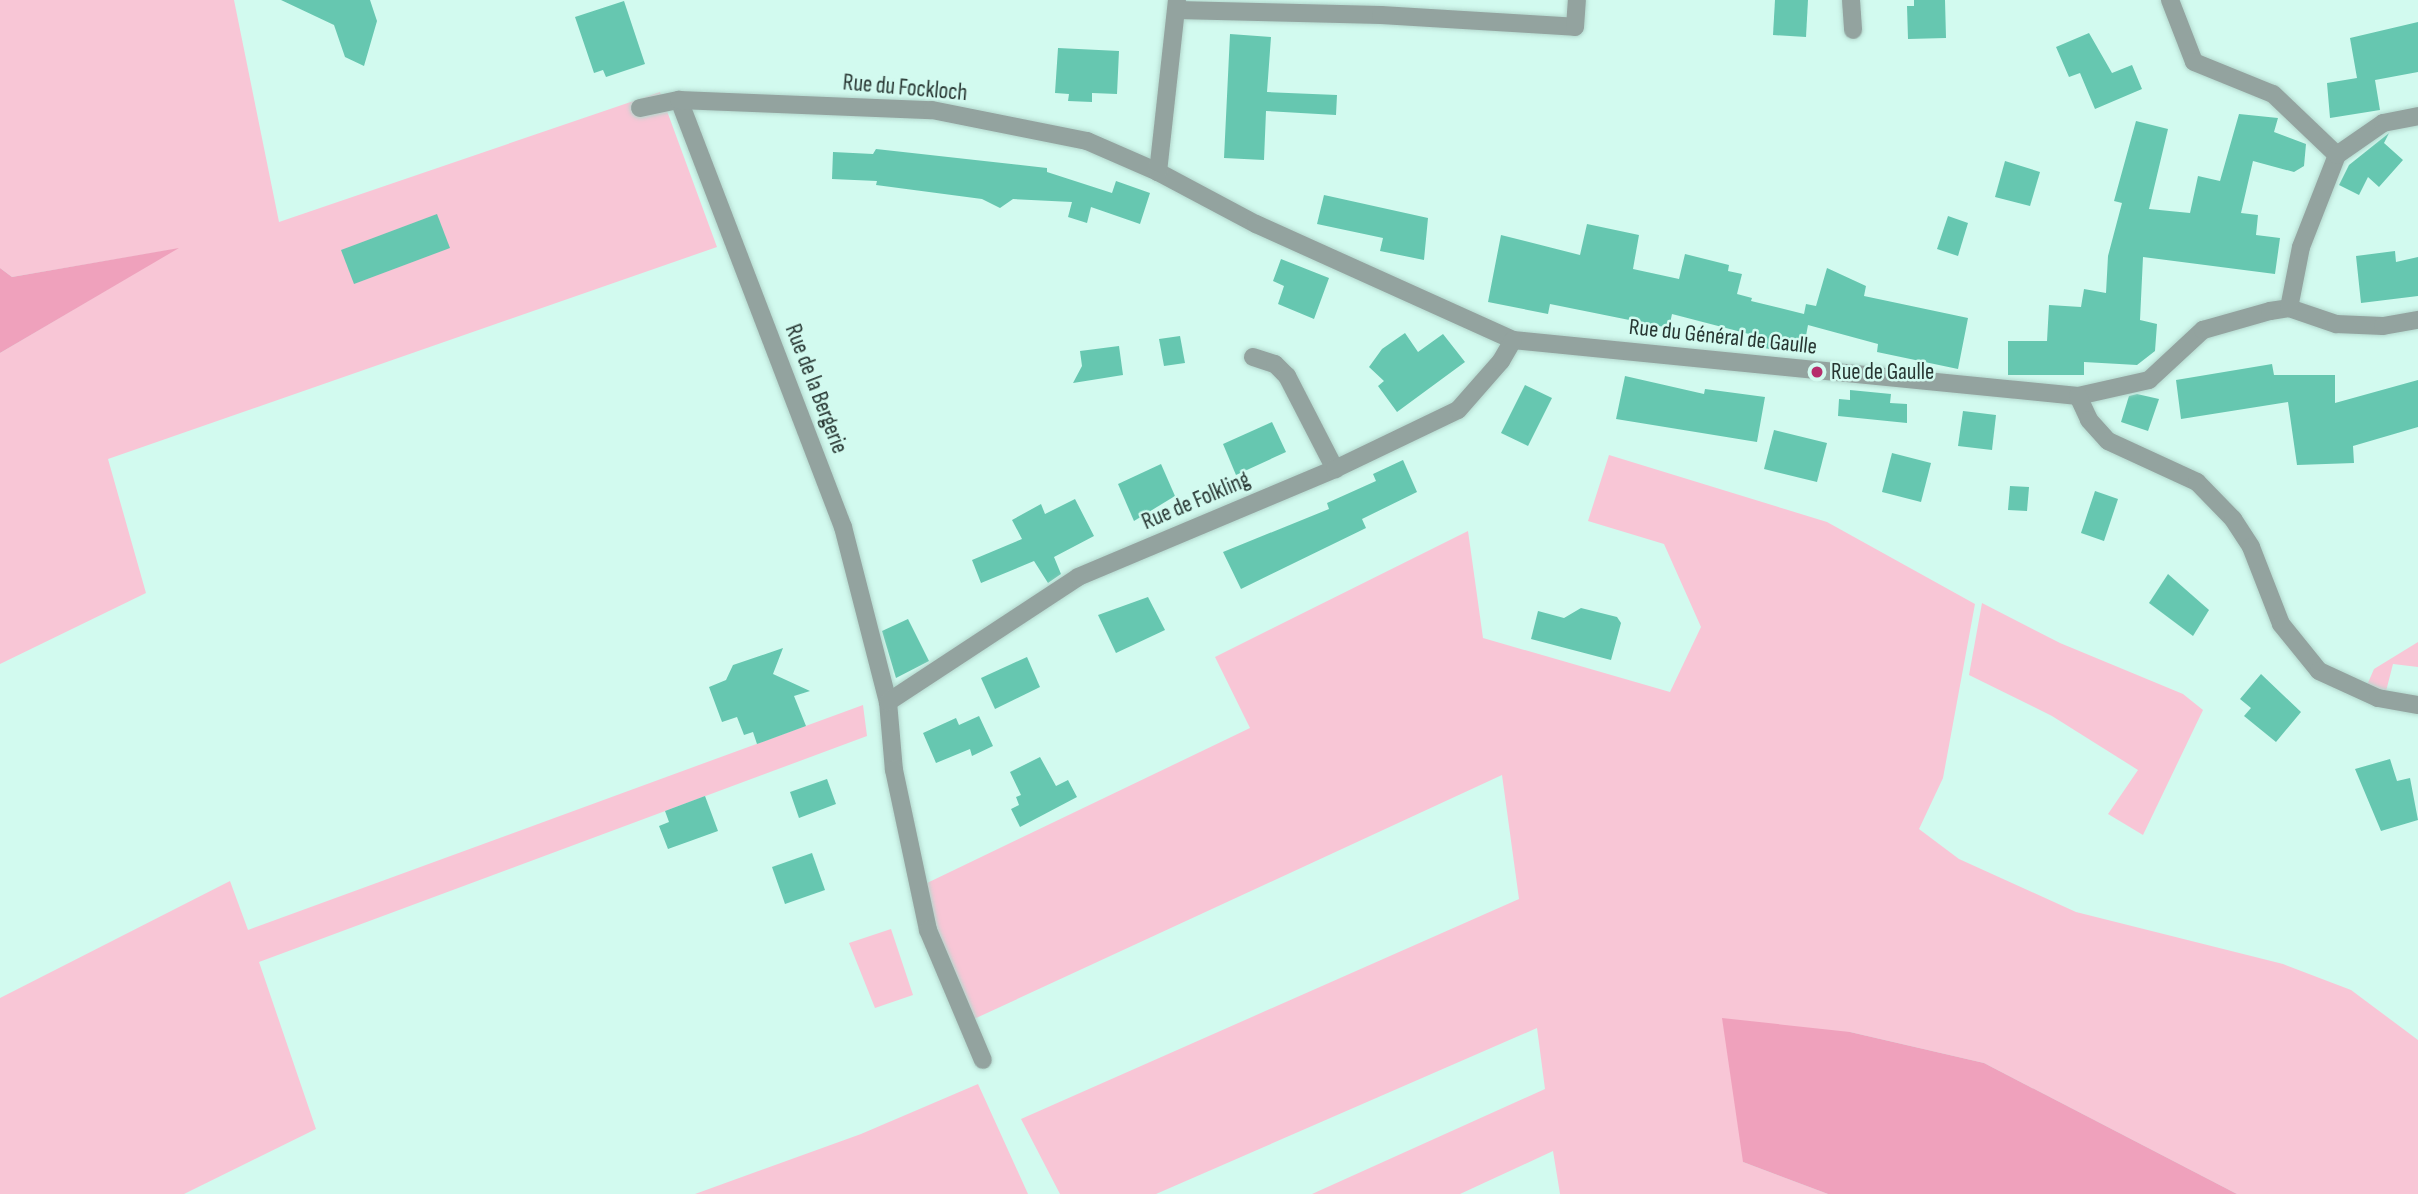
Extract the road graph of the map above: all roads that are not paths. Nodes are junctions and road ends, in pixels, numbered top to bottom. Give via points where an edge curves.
1 (1577, 0) edge
2 (1852, 0) edge
3 (2170, 0) edge
4 (1177, 5) edge
5 (1381, 7) edge
6 (1853, 30) dead end
7 (678, 100) junction
8 (640, 108) dead end
9 (2418, 116) edge
10 (2337, 155) junction
11 (1158, 172) junction
12 (2290, 308) junction
13 (2418, 320) edge
14 (1513, 340) junction
15 (1253, 357) dead end
16 (2078, 396) junction
17 (1335, 469) junction
18 (888, 702) junction
19 (2418, 705) edge
20 (983, 1060) dead end

1 - 5 street via 1575,27
2 - 6 street
3 - 10 street via 2194,62 2273,94
4 - 5 street
4 - 11 street
7 - 8 street, Rue du Fockloch
7 - 11 street, Rue du Fockloch via 932,110 1087,141
7 - 18 street, Rue de la Bergerie via 843,527
9 - 10 street via 2383,123
10 - 12 street via 2301,247
11 - 14 street, Rue du Général de Gaulle via 1255,224
12 - 13 street via 2336,324 2383,326
12 - 16 street, Rue du Général de Gaulle via 2203,330 2149,380
14 - 16 street, Rue du Général de Gaulle
14 - 17 street, Rue de Folkling via 1501,361 1458,410
15 - 17 street via 1275,364 1287,376
16 - 19 street via 2089,420 2108,441 2197,482 2233,519 2251,547 2281,624 2319,671 2378,698
17 - 18 street, Rue de Folkling via 1078,577
18 - 20 street, Rue de la Bergerie via 894,770 928,930

